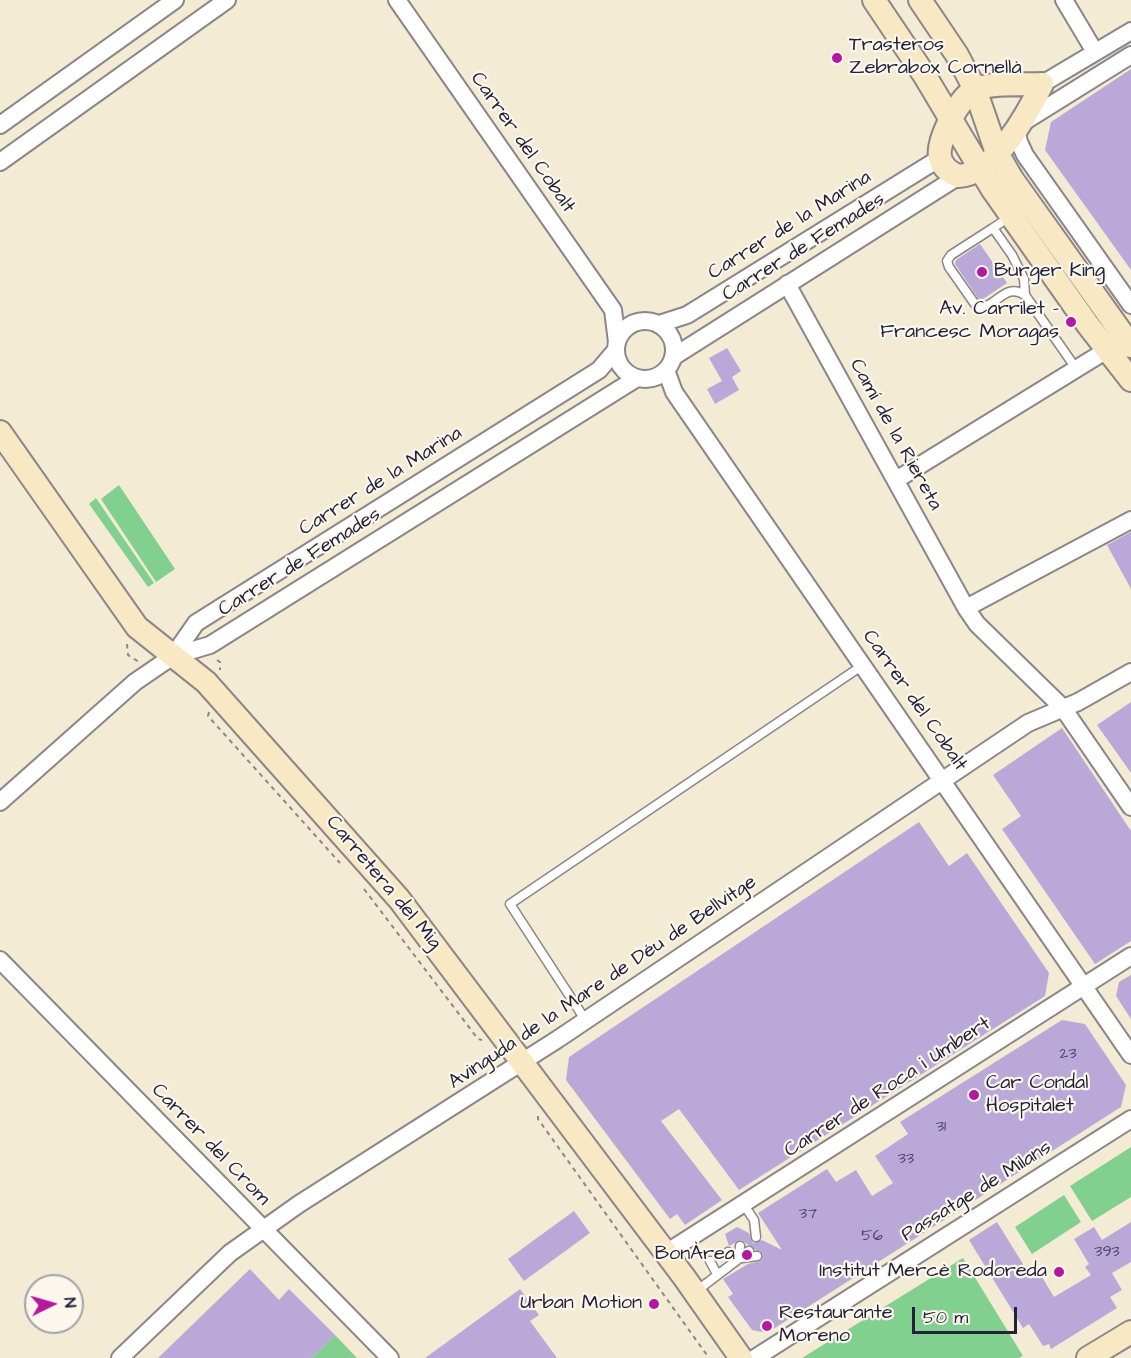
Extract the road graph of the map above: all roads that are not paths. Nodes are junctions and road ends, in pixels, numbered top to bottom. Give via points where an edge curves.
1 (175, 0) edge
2 (227, 0) edge
3 (398, 0) edge
4 (874, 0) edge
5 (920, 0) edge
6 (1064, 0) edge
7 (1131, 31) edge
8 (1095, 52) junction
9 (1131, 55) edge
10 (1042, 84) junction
11 (1005, 86) junction
12 (975, 89) junction
13 (952, 119) junction
14 (0, 125) edge
15 (1019, 127) junction
16 (997, 153) junction
17 (940, 158) junction
18 (0, 162) edge
19 (970, 173) junction
20 (1002, 222) junction
21 (787, 284) junction
22 (1025, 295) junction
23 (1131, 305) edge
24 (613, 310) junction
25 (637, 322) junction
26 (659, 324) junction
27 (1123, 343) edge
28 (616, 346) junction
29 (669, 364) junction
30 (1075, 368) junction
31 (637, 378) junction
32 (1131, 380) edge
33 (0, 432) edge
34 (896, 480) junction
35 (1131, 520) edge
36 (966, 608) junction
37 (173, 656) junction
38 (863, 665) junction
39 (1131, 672) edge
40 (1063, 708) junction
41 (944, 781) junction
42 (0, 802) edge
43 (1131, 807) edge
44 (1131, 956) edge
45 (0, 960) edge
46 (1084, 987) junction
47 (586, 1021) junction
48 (1131, 1055) edge
49 (523, 1062) junction
50 (1131, 1119) edge
51 (744, 1205) junction
52 (754, 1220) junction
53 (263, 1229) junction
54 (748, 1251) dead end
55 (728, 1252) dead end
56 (666, 1253) junction
57 (710, 1261) dead end
58 (731, 1261) junction
59 (717, 1274) junction
60 (703, 1286) dead end
61 (1131, 1332) edge
62 (120, 1358) edge
63 (390, 1358) edge
64 (741, 1358) edge
65 (755, 1358) edge
66 (1088, 1358) edge

1 - 14 street
2 - 18 street
3 - 24 street, Carrer del Cobalt
4 - 13 street
5 - 12 street
6 - 8 street
7 - 8 street
8 - 10 street
9 - 15 street
10 - 11 street
10 - 15 street
11 - 12 street
11 - 15 street via 1020,109
12 - 13 street
12 - 16 street
13 - 17 street via 941,141
13 - 19 street via 965,142
15 - 16 street
15 - 23 street via 1019,142 1025,155
16 - 19 street
16 - 27 street
17 - 19 street via 947,170
17 - 26 street, Carrer de la Marina via 687,315
19 - 20 street
19 - 21 street, Carrer de Femades
20 - 22 lane via 1024,279
20 - 22 lane via 947,261 977,307 984,307 1007,292
20 - 27 street
21 - 29 street, Carrer de Femades
21 - 34 street, Camí de la Riereta
22 - 30 lane
24 - 25 street, Carrer del Cobalt
24 - 28 street, Carrer del Cobalt
25 - 26 street
25 - 28 street via 624,329
26 - 29 street via 673,342
27 - 30 street
27 - 32 street
28 - 31 street via 624,370
28 - 37 street, Carrer de la Marina via 599,370 196,623
29 - 31 street via 653,378
29 - 38 street, Carrer del Cobalt via 674,393
30 - 34 street
31 - 37 street, Carrer de Femades via 210,645
33 - 37 street, Carretera del Mig via 137,627
34 - 36 street, Camí de la Riereta
35 - 36 street
36 - 40 street, Camí de la Riereta via 977,624
37 - 42 street, Carrer de Femades via 135,682
37 - 49 street, Carretera del Mig via 211,687 378,873
38 - 41 street, Carrer del Cobalt
38 - 47 lane via 510,904
39 - 40 street, Avinguda de la Mare de Déu de Bellvitge
40 - 41 street, Avinguda de la Mare de Déu de Bellvitge via 1028,723
40 - 43 street, Camí de la Riereta
41 - 46 street, Carrer del Cobalt
41 - 47 street, Avinguda de la Mare de Déu de Bellvitge
44 - 46 street, Carrer de Roca i Umbert
45 - 53 street, Carrer del Crom
46 - 48 street, Carrer del Cobalt
46 - 51 street, Carrer de Roca i Umbert
47 - 49 street, Avinguda de la Mare de Déu de Bellvitge
49 - 53 street, Avinguda de la Mare de Déu de Bellvitge
49 - 56 street, Carretera del Mig
50 - 65 street, Passatge de Milans
51 - 52 lane
51 - 56 street, Carrer de Roca i Umbert
52 - 52 lane via 756,1237
53 - 62 street, Avinguda de la Mare de Déu de Bellvitge via 230,1253
53 - 63 street, Carrer del Crom
54 - 58 lane
55 - 58 lane
56 - 64 street, Carretera del Mig
57 - 59 lane
58 - 59 lane
59 - 60 lane
61 - 66 street

